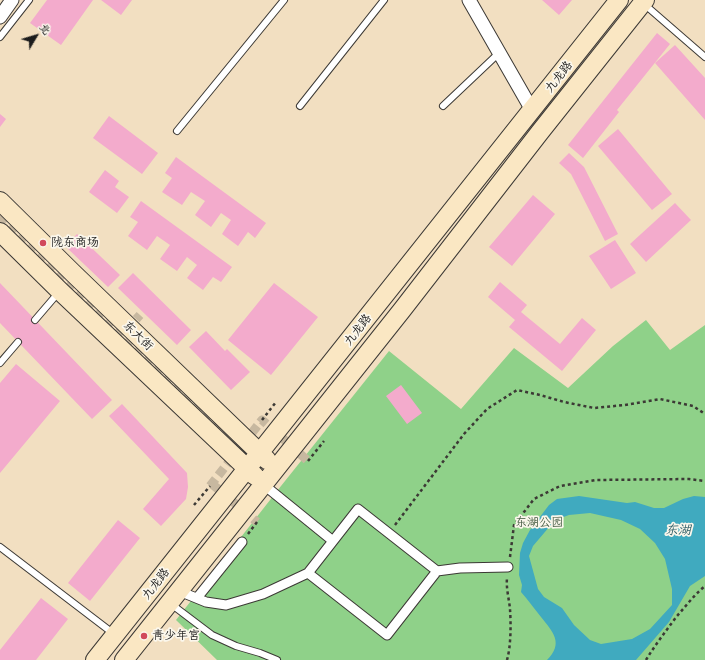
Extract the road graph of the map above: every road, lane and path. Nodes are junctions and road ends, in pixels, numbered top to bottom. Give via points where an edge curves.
1 (12, 0) edge
2 (29, 0) edge
3 (284, 0) edge
4 (384, 0) edge
5 (469, 0) edge
6 (619, 0) edge
7 (643, 2) edge
8 (0, 17) edge
9 (0, 37) edge
10 (499, 53) junction
11 (705, 57) edge
12 (300, 106) dead end
13 (443, 106) dead end
14 (532, 110) junction
15 (178, 131) dead end
16 (0, 201) edge
17 (0, 232) edge
18 (60, 291) junction
19 (35, 320) dead end
20 (18, 342) dead end
21 (0, 363) edge
22 (276, 402) dead end
23 (705, 414) edge
24 (262, 420) dead end
25 (324, 441) dead end
26 (259, 453) junction
27 (308, 461) dead end
28 (247, 469) junction
29 (276, 469) junction
30 (705, 480) edge
31 (264, 485) junction
32 (210, 486) tunnel mouth
33 (194, 505) dead end
34 (389, 533) junction
35 (333, 541) junction
36 (242, 542) dead end
37 (0, 547) edge
38 (508, 567) junction
39 (437, 571) junction
40 (308, 573) junction
41 (705, 586) edge
42 (174, 597) junction
43 (197, 598) junction
44 (115, 635) junction
45 (96, 660) edge
46 (124, 660) edge
47 (276, 660) edge
48 (507, 660) edge
49 (646, 660) edge

1 - 8 street
2 - 9 lane
3 - 15 lane
4 - 12 lane
5 - 10 street
6 - 14 main road, 九龙路
7 - 11 lane
7 - 29 main road, 九龙路
10 - 13 lane
10 - 14 street
14 - 26 main road, 九龙路
16 - 26 main road, 东大街
17 - 18 main road, 东大街
18 - 19 lane
18 - 28 main road, 东大街
20 - 21 lane
22 - 24 path
23 - 34 path via 693,406 660,399 594,408 517,390 487,409 464,434
25 - 27 path
26 - 28 main road, 九龙路
26 - 29 main road, 东大街
28 - 31 main road, 东大街
28 - 44 main road, 九龙路
29 - 31 main road, 九龙路
30 - 38 path via 596,480 560,486 534,499 514,526
31 - 35 street
31 - 42 main road, 九龙路
32 - 33 path
34 - 35 street via 358,509
34 - 39 street
35 - 40 street
36 - 43 street
37 - 44 lane
38 - 39 street
38 - 48 path via 506,584 510,637
39 - 40 street via 387,635
40 - 43 street via 263,594 226,605
41 - 49 path via 683,609
42 - 43 street
42 - 46 main road, 九龙路
42 - 47 lane via 212,635
44 - 45 main road, 九龙路

